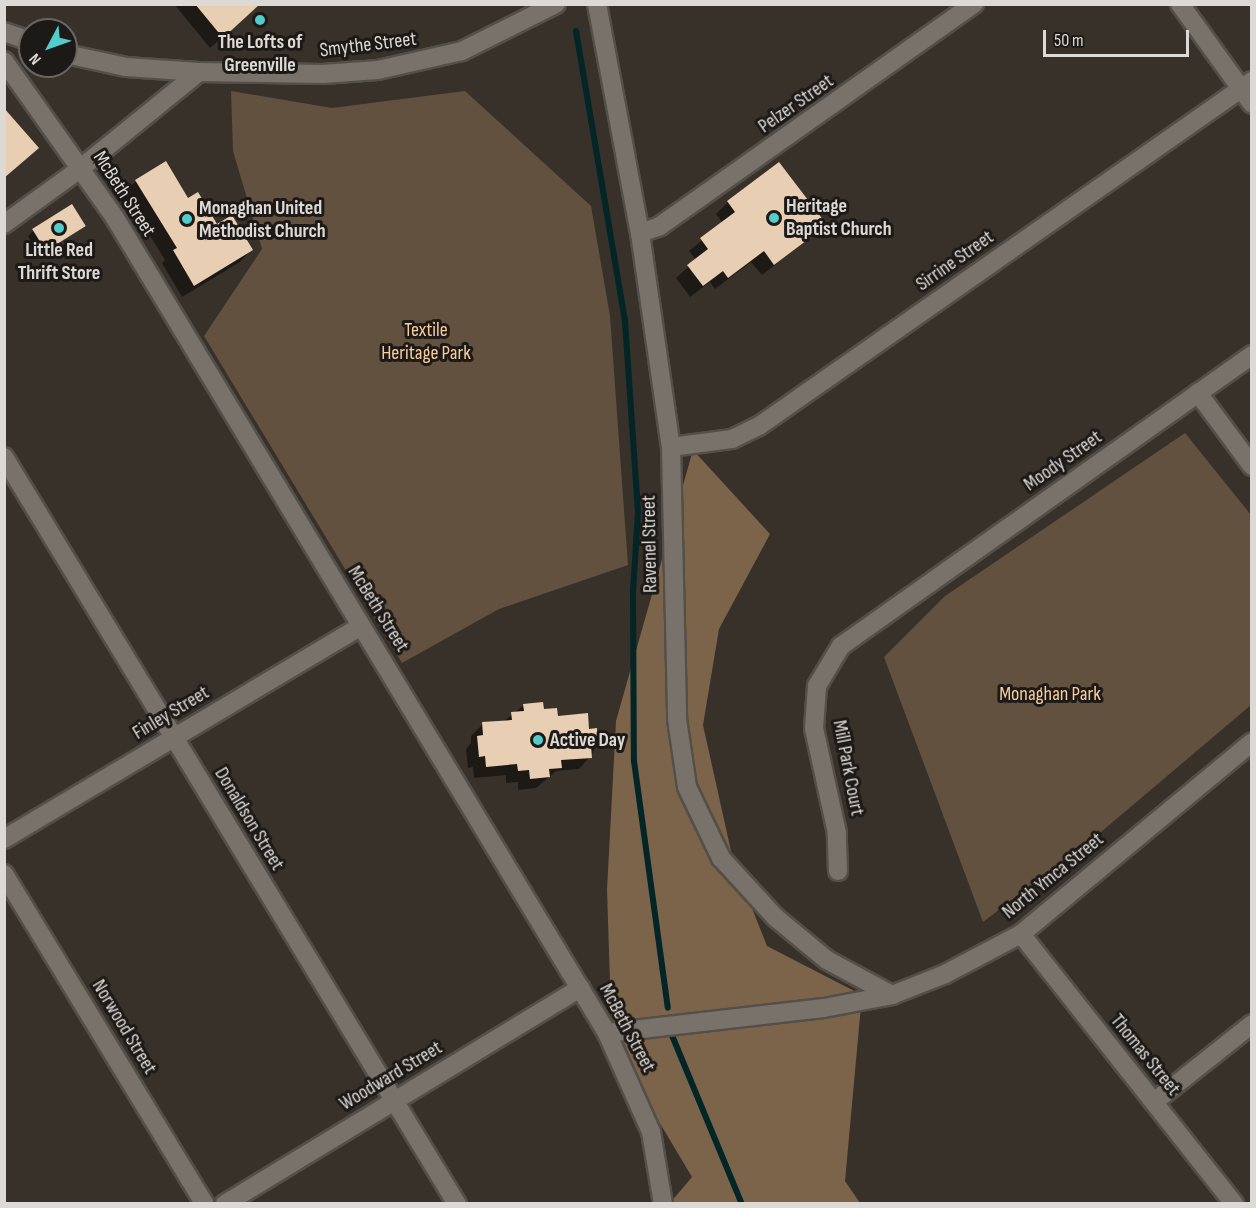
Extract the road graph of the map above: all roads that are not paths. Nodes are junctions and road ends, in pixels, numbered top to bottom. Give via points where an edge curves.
1 (556, 4) edge
2 (597, 4) edge
3 (974, 4) edge
4 (1180, 4) edge
5 (78, 57) edge
6 (4, 61) edge
7 (199, 72) junction
8 (1246, 85) edge
9 (1251, 104) edge
10 (81, 168) junction
11 (4, 224) edge
12 (640, 233) junction
13 (1251, 355) edge
14 (1198, 393) junction
15 (671, 447) junction
16 (4, 457) edge
17 (1251, 466) edge
18 (901, 603) joint
19 (361, 626) junction
20 (173, 738) junction
21 (1251, 742) edge
22 (4, 839) edge
23 (838, 871) dead end
24 (4, 874) edge
25 (1021, 934) junction
26 (580, 988) junction
27 (892, 995) junction
28 (1251, 1024) edge
29 (607, 1033) junction
30 (394, 1101) junction
31 (1154, 1102) junction
32 (205, 1203) edge
33 (225, 1203) edge
34 (457, 1203) edge
35 (663, 1203) edge
36 (1234, 1203) edge

1 - 7 street, Smythe Street via 505,33 418,63 324,74
2 - 12 street, Ravenel Street
3 - 12 street, Pelzer Street via 660,226
4 - 8 street
5 - 7 street, Smythe Street via 126,67
6 - 10 street, McBeth Street
7 - 10 street
8 - 9 street
8 - 15 street, Sirrine Street via 759,426 725,440
10 - 11 street
10 - 19 street, McBeth Street
12 - 15 street, Ravenel Street
13 - 14 street, Moody Street
14 - 17 street
14 - 18 street, Moody Street
15 - 27 street, Ravenel Street via 677,719 683,770 696,810 726,865 775,917 827,960
16 - 20 street, Donaldson Street
18 - 23 street, Mill Park Court via 841,646 817,686 814,728 837,833
19 - 20 street, Finley Street
19 - 26 street, McBeth Street
20 - 22 street, Finley Street
20 - 30 street, Donaldson Street
21 - 25 street, North Ymca Street
24 - 32 street, Norwood Street
25 - 27 street, North Ymca Street via 945,974
25 - 31 street, Thomas Street
26 - 29 street, McBeth Street
26 - 30 street, Woodward Street
27 - 29 street, North Ymca Street via 824,1008
28 - 31 street
29 - 35 street, McBeth Street via 651,1132
30 - 33 street, Woodward Street
30 - 34 street, Donaldson Street
31 - 36 street, Thomas Street

